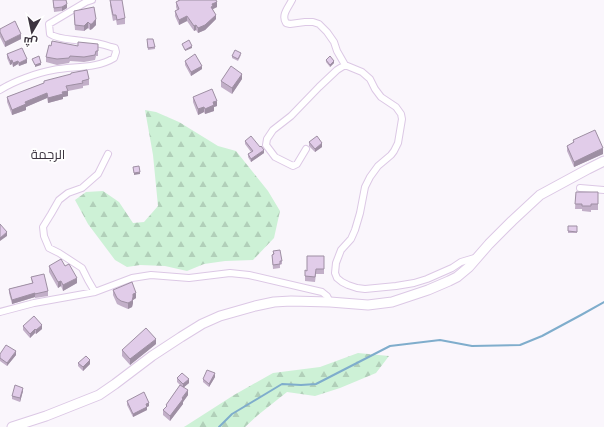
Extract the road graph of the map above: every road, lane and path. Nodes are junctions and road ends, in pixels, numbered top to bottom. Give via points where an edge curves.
1 (92, 0) edge
2 (292, 0) edge
3 (345, 65) junction
4 (0, 90) edge
5 (306, 149) dead end
6 (108, 154) dead end
7 (604, 162) edge
8 (580, 188) dead end
9 (604, 190) edge
10 (478, 257) junction
11 (95, 292) junction
12 (330, 302) junction
13 (0, 312) edge
14 (12, 427) edge

1 - 4 street via 49,24 50,34 114,48 114,58 105,63 41,73
2 - 3 street via 284,16 286,23 319,24 334,42
3 - 5 street via 273,130 267,139 266,145 275,157 293,166 298,164
3 - 10 street via 362,72 370,79 381,97 396,107 402,119 394,151 378,166 364,187 355,230 351,240 341,250 336,263 337,278 357,288 396,286 427,279 461,262
6 - 11 street via 98,174 82,188 68,193 59,200 43,227 49,248 82,268
7 - 10 main road via 540,195
8 - 9 street
10 - 12 main road via 469,268 449,282 392,302 368,305
11 - 12 street via 143,276 189,278 230,273 322,292
11 - 13 street
12 - 14 main road via 274,302 220,316 181,337 99,395

